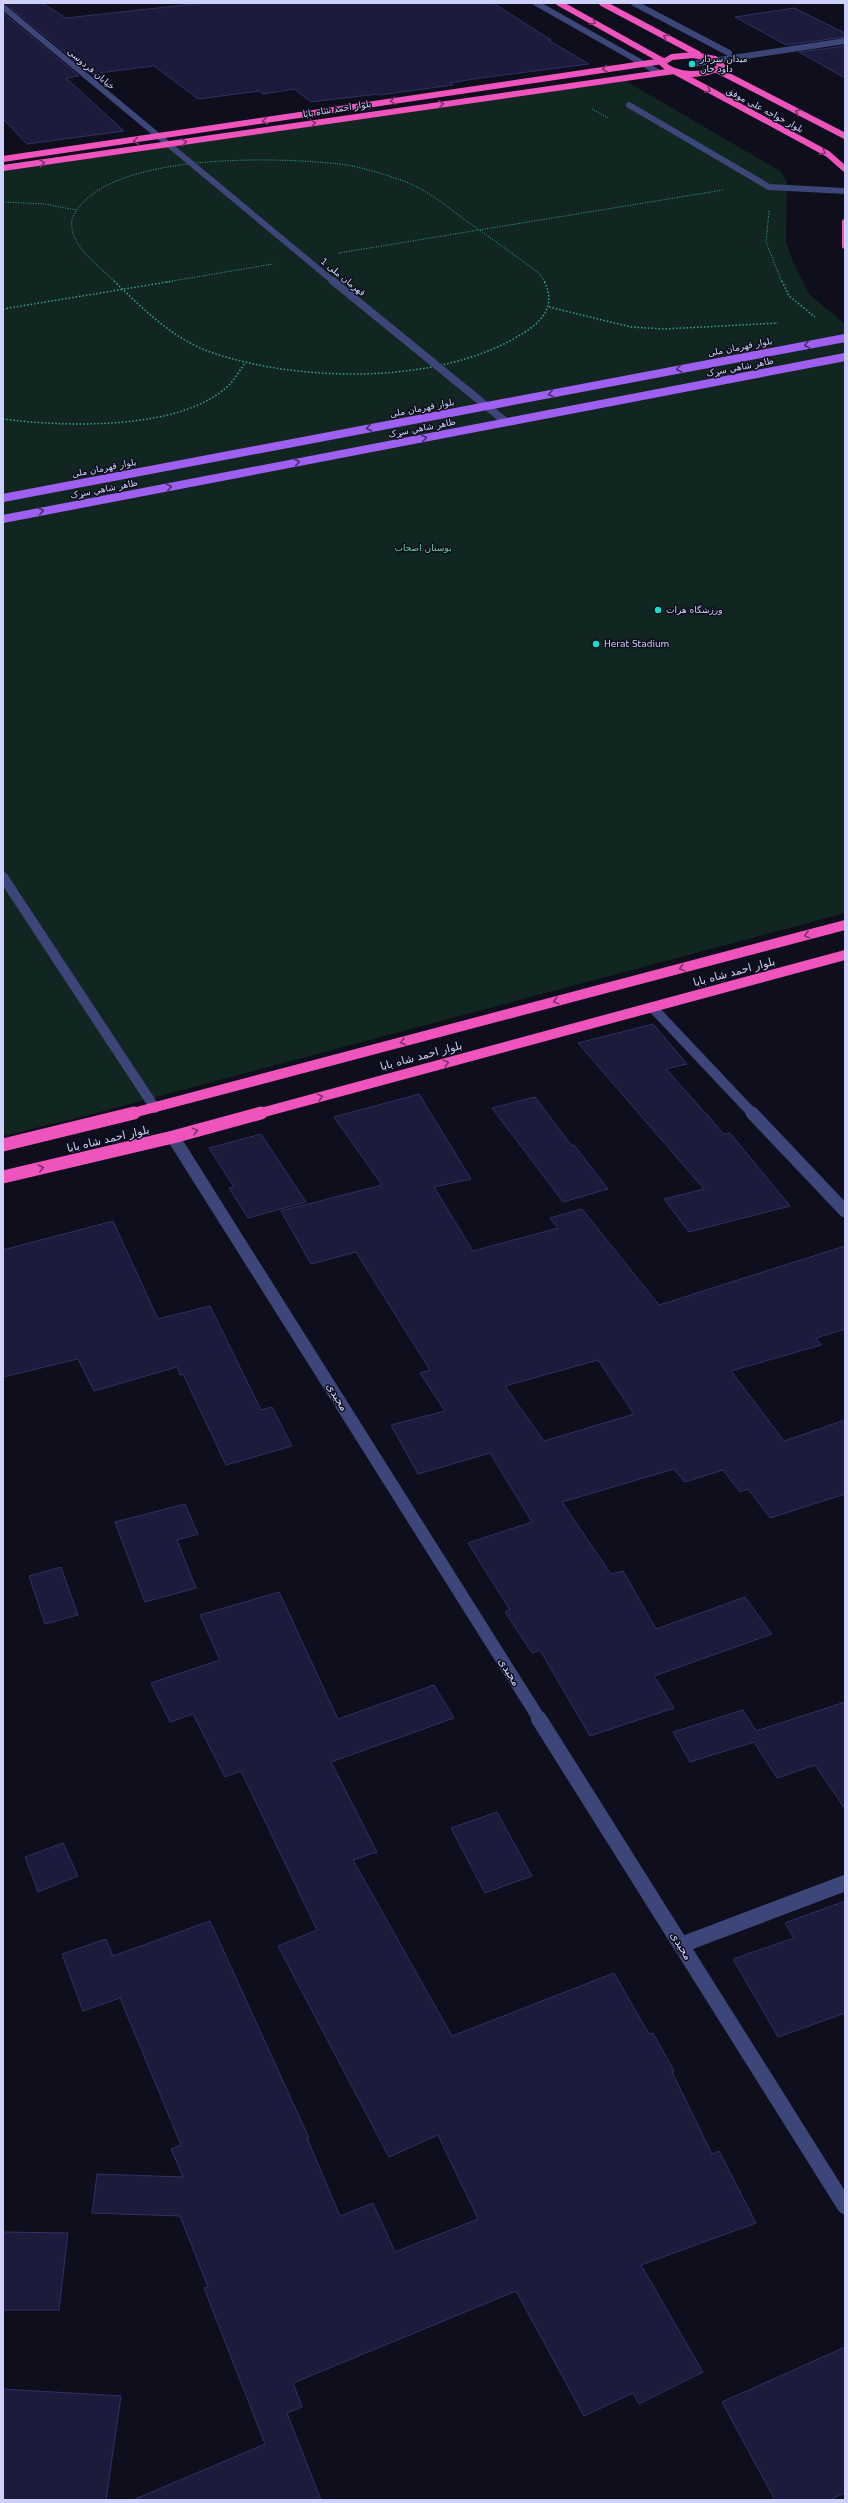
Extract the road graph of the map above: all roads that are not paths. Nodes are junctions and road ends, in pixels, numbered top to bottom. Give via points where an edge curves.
1 (536, 3) edge
2 (559, 3) edge
3 (602, 3) edge
4 (634, 3) edge
5 (3, 7) edge
6 (845, 41) edge
7 (729, 53) junction
8 (701, 56) junction
9 (663, 61) junction
10 (722, 63) junction
11 (643, 64) junction
12 (692, 64) junction
13 (717, 70) junction
14 (674, 71) junction
15 (658, 72) junction
16 (629, 105) dead end
17 (845, 136) edge
18 (159, 137) junction
19 (167, 145) junction
20 (3, 159) edge
21 (3, 168) edge
22 (845, 169) edge
23 (845, 191) edge
24 (845, 222) edge
25 (845, 246) edge
26 (845, 338) edge
27 (845, 357) edge
28 (486, 406) junction
29 (506, 422) junction
30 (3, 498) edge
31 (3, 519) edge
32 (3, 877) edge
33 (845, 925) edge
34 (845, 955) edge
35 (652, 1008) junction
36 (155, 1108) junction
37 (173, 1137) junction
38 (3, 1145) edge
39 (3, 1177) edge
40 (845, 1211) edge
41 (845, 1882) edge
42 (681, 1945) junction
43 (845, 2206) edge

1 - 11 street
2 -> 9 highway, بلوار خواجه علی موفق
8 -> 3 highway
4 - 7 street
5 - 18 street, خیابان فردوسی
6 - 12 street
7 - 8 street
7 - 12 street
8 - 9 highway, بلوار احمد شاه بابا via 678,56
8 - 10 highway
9 - 11 highway, بلوار احمد شاه بابا
9 - 14 highway, بلوار خواجه علی موفق via 665,67
10 - 12 street
10 - 13 highway
11 - 15 street
11 -> 18 highway, بلوار احمد شاه بابا
13 - 14 highway, بلوار احمد شاه بابا via 698,73
17 -> 13 highway, بلوار خواجه علی موفق
14 - 15 highway, بلوار احمد شاه بابا
14 -> 22 highway, بلوار خواجه علی موفق via 828,154
19 -> 15 highway, بلوار احمد شاه بابا
16 - 23 street via 761,183 780,189
18 - 19 street, خیابان فردوسی
18 -> 20 highway, بلوار احمد شاه بابا
21 -> 19 highway, بلوار احمد شاه بابا
19 - 28 street, قهرمان ملی 1
24 - 25 highway
26 -> 28 main road, بلوار قهرمان ملی
27 - 29 main road, ظاهر شاهي سړک
28 - 29 street, قهرمان ملی 1
28 -> 30 main road, بلوار قهرمان ملی
31 -> 29 main road, ظاهر شاهي سړک
32 - 36 street
33 -> 36 highway, بلوار احمد شاه بابا
34 - 35 highway, بلوار احمد شاه بابا
37 -> 35 highway, بلوار احمد شاه بابا
35 - 40 street
36 - 38 highway, بلوار احمد شاه بابا
39 -> 37 highway, بلوار احمد شاه بابا
37 - 42 street, مجیدی
41 - 42 street
42 - 43 street, مجیدی

